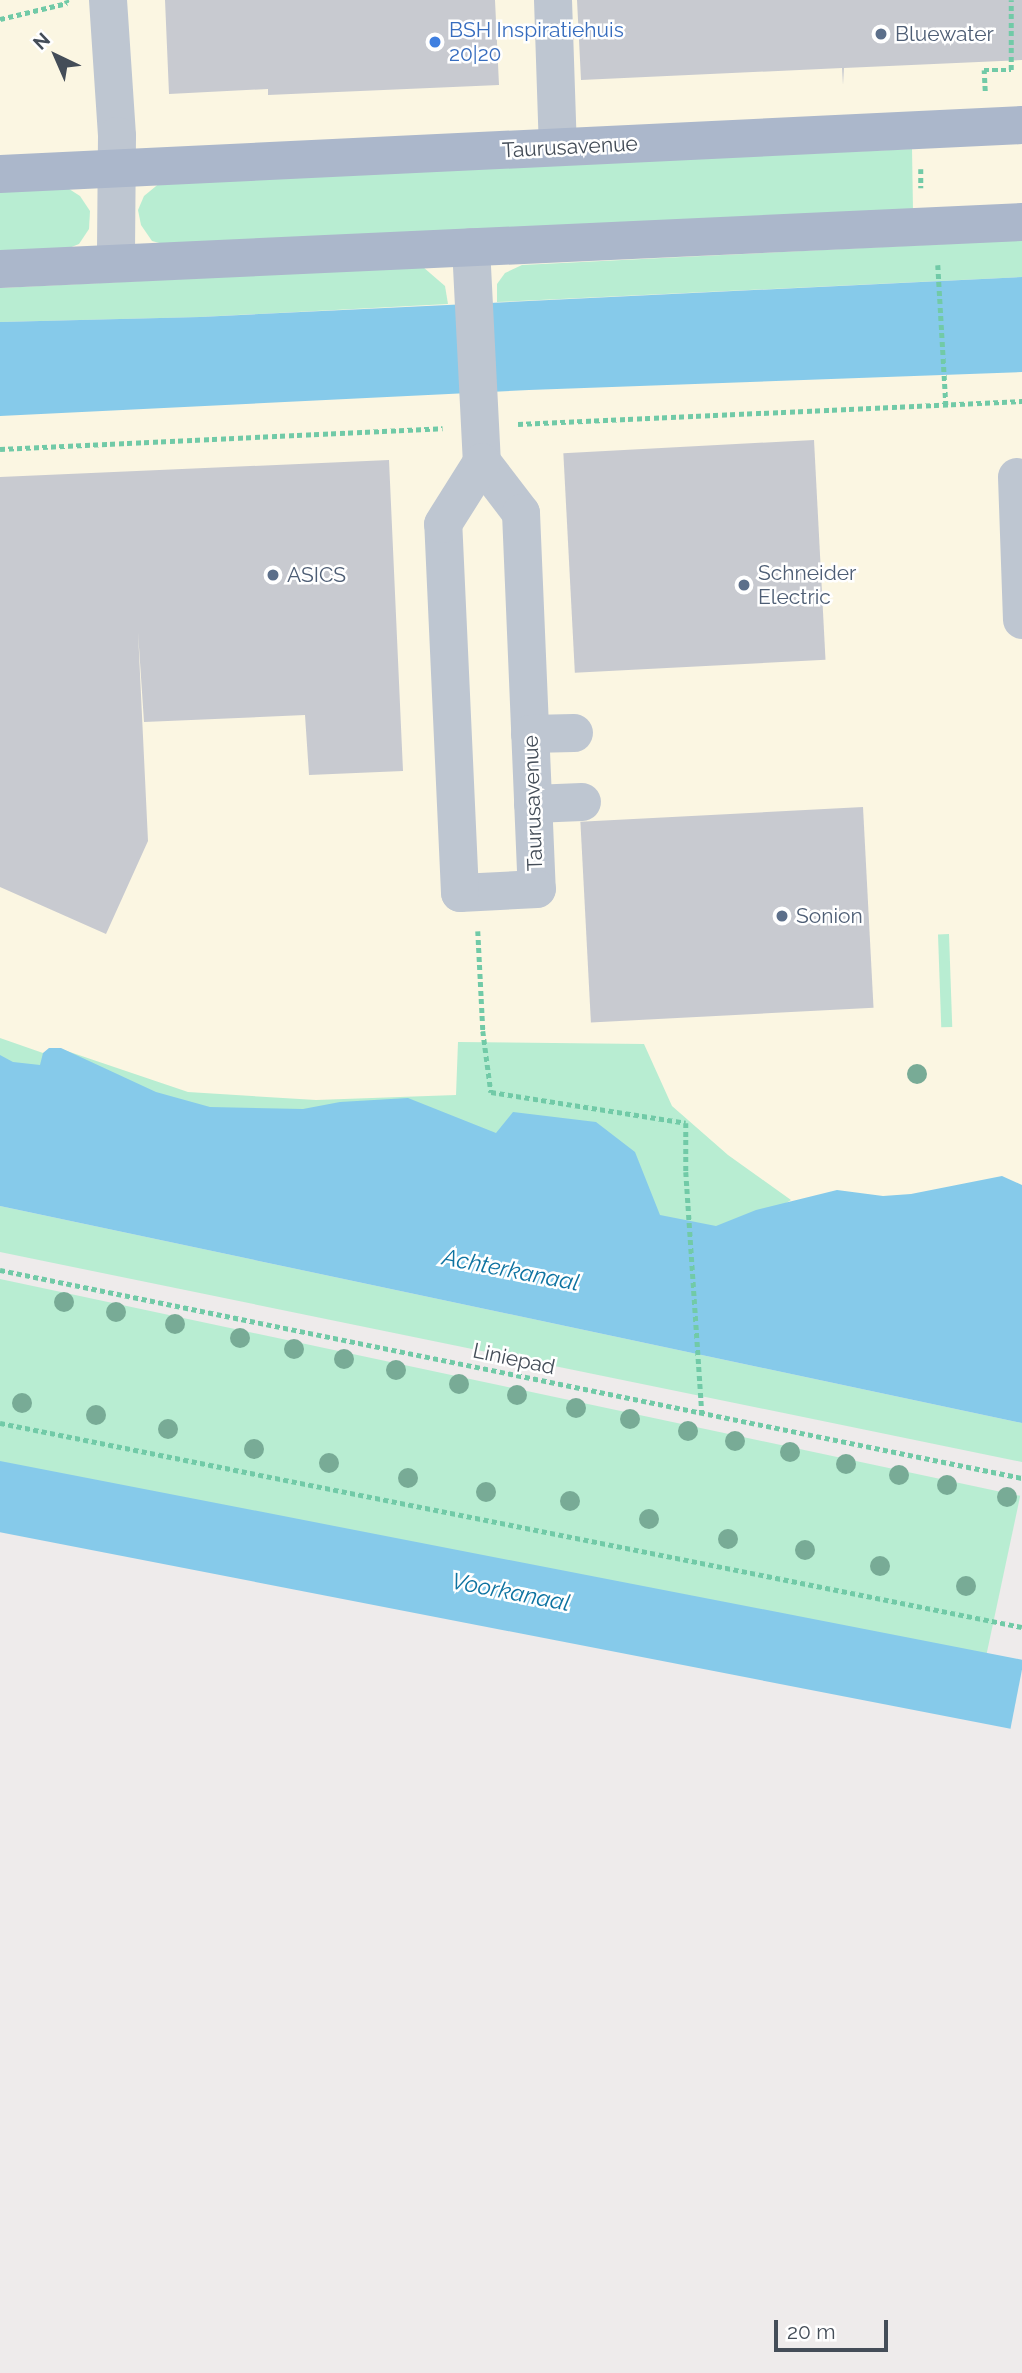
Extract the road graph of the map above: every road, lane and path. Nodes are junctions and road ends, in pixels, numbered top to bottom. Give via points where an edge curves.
1 (66, 0) edge
2 (108, 0) edge
3 (553, 0) edge
4 (1011, 0) edge
5 (0, 19) edge
6 (985, 95) dead end
7 (1022, 125) edge
8 (558, 147) junction
9 (117, 170) junction
10 (0, 174) edge
11 (1022, 222) edge
12 (471, 247) junction
13 (116, 263) junction
14 (0, 269) edge
15 (938, 271) dead end
16 (946, 405) dead end
17 (482, 462) junction
18 (1017, 477) dead end
19 (1022, 620) edge
20 (574, 733) dead end
21 (530, 734) junction
22 (582, 802) dead end
23 (533, 804) junction
24 (476, 892) junction
25 (0, 1270) edge
26 (702, 1413) junction
27 (0, 1423) edge
28 (1022, 1478) edge
29 (1022, 1627) edge

1 - 5 path
2 - 9 street
3 - 8 street
4 - 6 path via 1012,70 984,70
7 - 8 main road, Taurusavenue
8 - 9 main road, Taurusavenue
9 - 10 main road, Taurusavenue
9 - 13 street
11 - 12 main road
12 - 13 main road
12 - 17 street
13 - 14 main road
15 - 16 path
17 - 21 street, Taurusavenue via 521,513
17 - 24 street via 443,524 460,893
18 - 19 street
20 - 21 street
21 - 23 street, Taurusavenue
22 - 23 street
23 - 24 street, Taurusavenue via 537,889
24 - 26 path via 491,1092 686,1123
25 - 26 path, Liniepad
26 - 28 path, Liniepad
27 - 29 path

